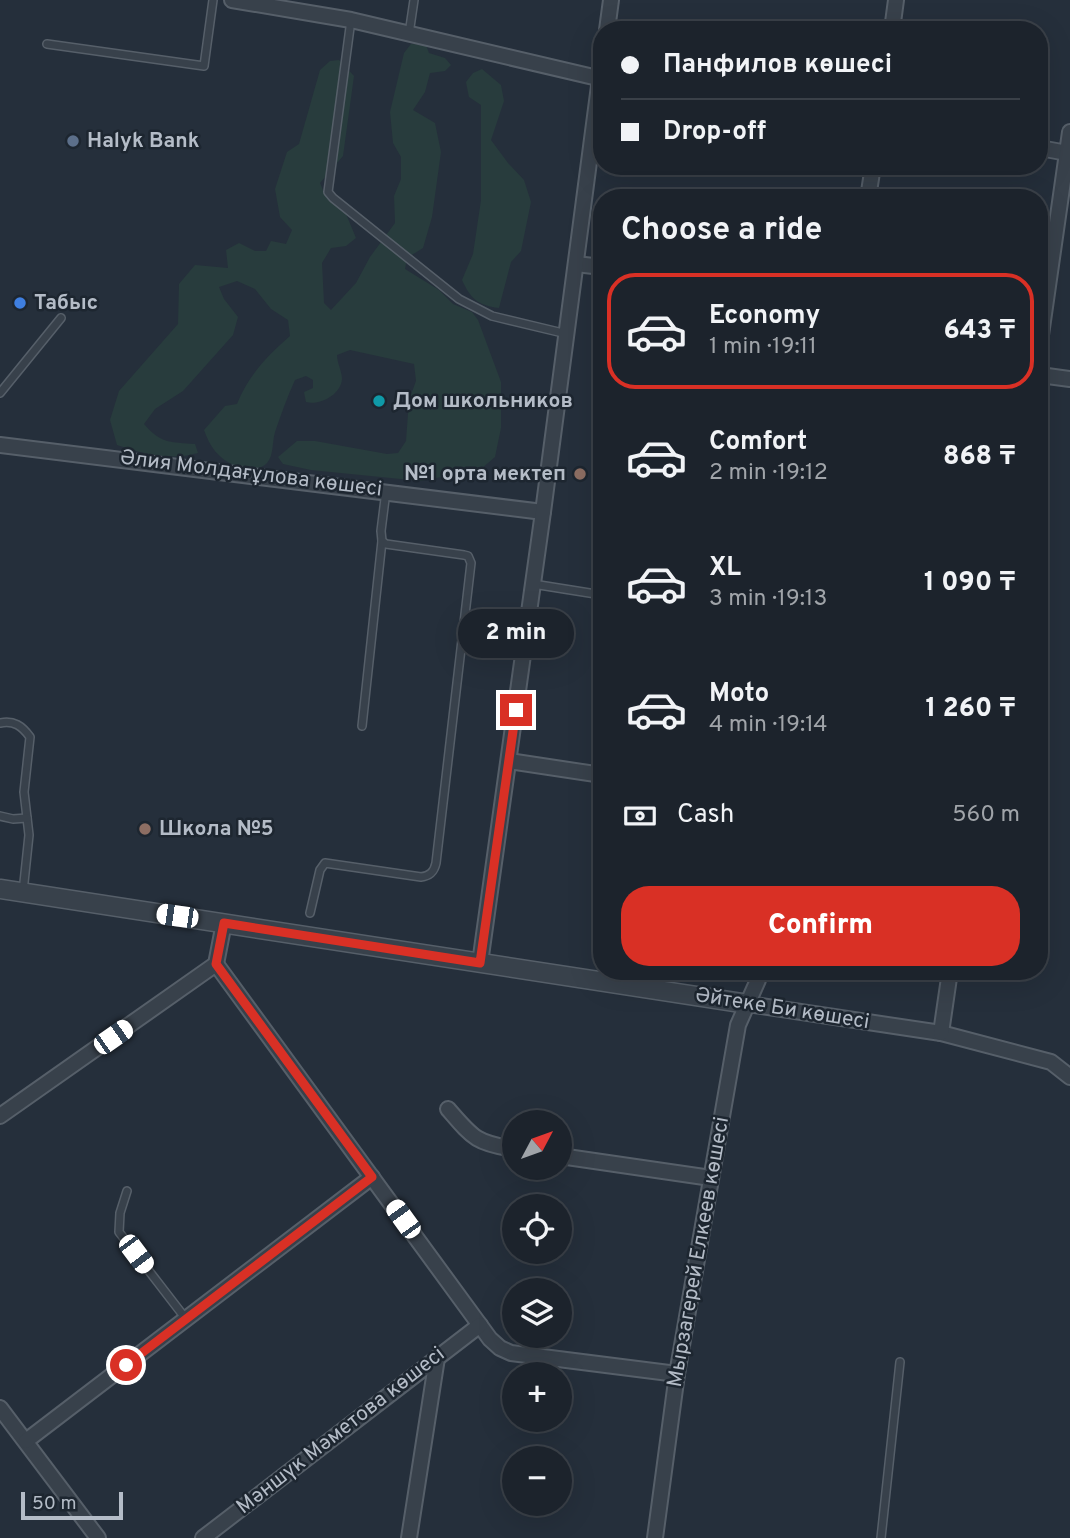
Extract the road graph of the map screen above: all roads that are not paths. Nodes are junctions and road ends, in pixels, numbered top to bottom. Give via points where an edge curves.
1 (213, 0) edge
2 (232, 0) edge
3 (414, 0) edge
4 (611, 0) edge
5 (896, 0) edge
6 (352, 20) junction
7 (608, 21) edge
8 (893, 21) edge
9 (409, 34) junction
10 (47, 44) dead end
11 (593, 77) edge
12 (1070, 132) edge
13 (593, 138) edge
14 (1048, 149) edge
15 (1068, 153) edge
16 (576, 264) junction
17 (593, 266) edge
18 (1048, 288) edge
19 (61, 318) dead end
20 (567, 334) junction
21 (1048, 376) edge
22 (1070, 379) edge
23 (0, 393) edge
24 (0, 445) edge
25 (387, 491) junction
26 (543, 512) junction
27 (382, 541) junction
28 (533, 584) junction
29 (593, 593) edge
30 (0, 723) edge
31 (362, 726) dead end
32 (509, 761) junction
33 (593, 774) edge
34 (0, 816) edge
35 (27, 818) junction
36 (0, 889) edge
37 (23, 892) junction
38 (310, 913) dead end
39 (224, 923) junction
40 (480, 963) junction
41 (216, 964) junction
42 (756, 980) edge
43 (949, 980) edge
44 (748, 1004) junction
45 (942, 1033) junction
46 (1070, 1077) edge
47 (448, 1109) dead end
48 (0, 1116) edge
49 (502, 1146) edge
50 (572, 1158) edge
51 (372, 1177) junction
52 (711, 1178) junction
53 (127, 1191) dead end
54 (186, 1319) junction
55 (480, 1325) junction
56 (437, 1358) junction
57 (900, 1362) dead end
58 (677, 1374) junction
59 (0, 1408) edge
60 (26, 1441) junction
61 (98, 1538) edge
62 (202, 1538) edge
63 (409, 1538) edge
64 (656, 1538) edge
65 (881, 1538) edge

1 - 10 lane via 204,66
2 - 6 street
3 - 9 lane
4 - 7 street
5 - 8 street
6 - 9 street
6 - 20 lane via 328,192 459,299 492,316
9 - 11 street
12 - 15 street
13 - 16 street
14 - 15 street
15 - 18 street
16 - 17 street
16 - 20 street
19 - 23 lane
20 - 26 street
21 - 22 street
24 - 25 street, Әлия Молдағұлова көшесі
25 - 26 street, Әлия Молдағұлова көшесі
25 - 27 lane
26 - 28 street
27 - 31 lane
27 - 38 lane via 468,556 471,564 436,863 428,876 421,877 325,863
28 - 29 lane
28 - 32 street
30 - 35 lane via 9,721 22,727 30,737 24,792
32 - 33 street
32 - 40 street
34 - 35 lane
35 - 37 lane
36 - 37 street, Әйтеке Би көшесі
37 - 39 street, Әйтеке Би көшесі
39 - 40 street, Әйтеке Би көшесі
39 - 41 street
40 - 44 street, Әйтеке Би көшесі
41 - 48 street
41 - 51 street
42 - 44 street, Мырзагерей Елкеев көшесі
43 - 45 street
44 - 45 street, Әйтеке Би көшесі
44 - 52 street, Мырзагерей Елкеев көшесі via 738,1025
45 - 46 street, Әйтеке Би көшесі via 1051,1062
47 - 49 street via 473,1138
50 - 52 street
51 - 54 street
51 - 55 street
52 - 58 street, Мырзагерей Елкеев көшесі
53 - 54 lane via 119,1232
54 - 60 street
55 - 56 street, Мәншүк Мәметова көшесі
55 - 58 street via 500,1348 511,1353
56 - 62 street, Мәншүк Мәметова көшесі
56 - 63 street
57 - 65 lane
58 - 64 street, Мырзагерей Елкеев көшесі
59 - 60 street
60 - 61 street

